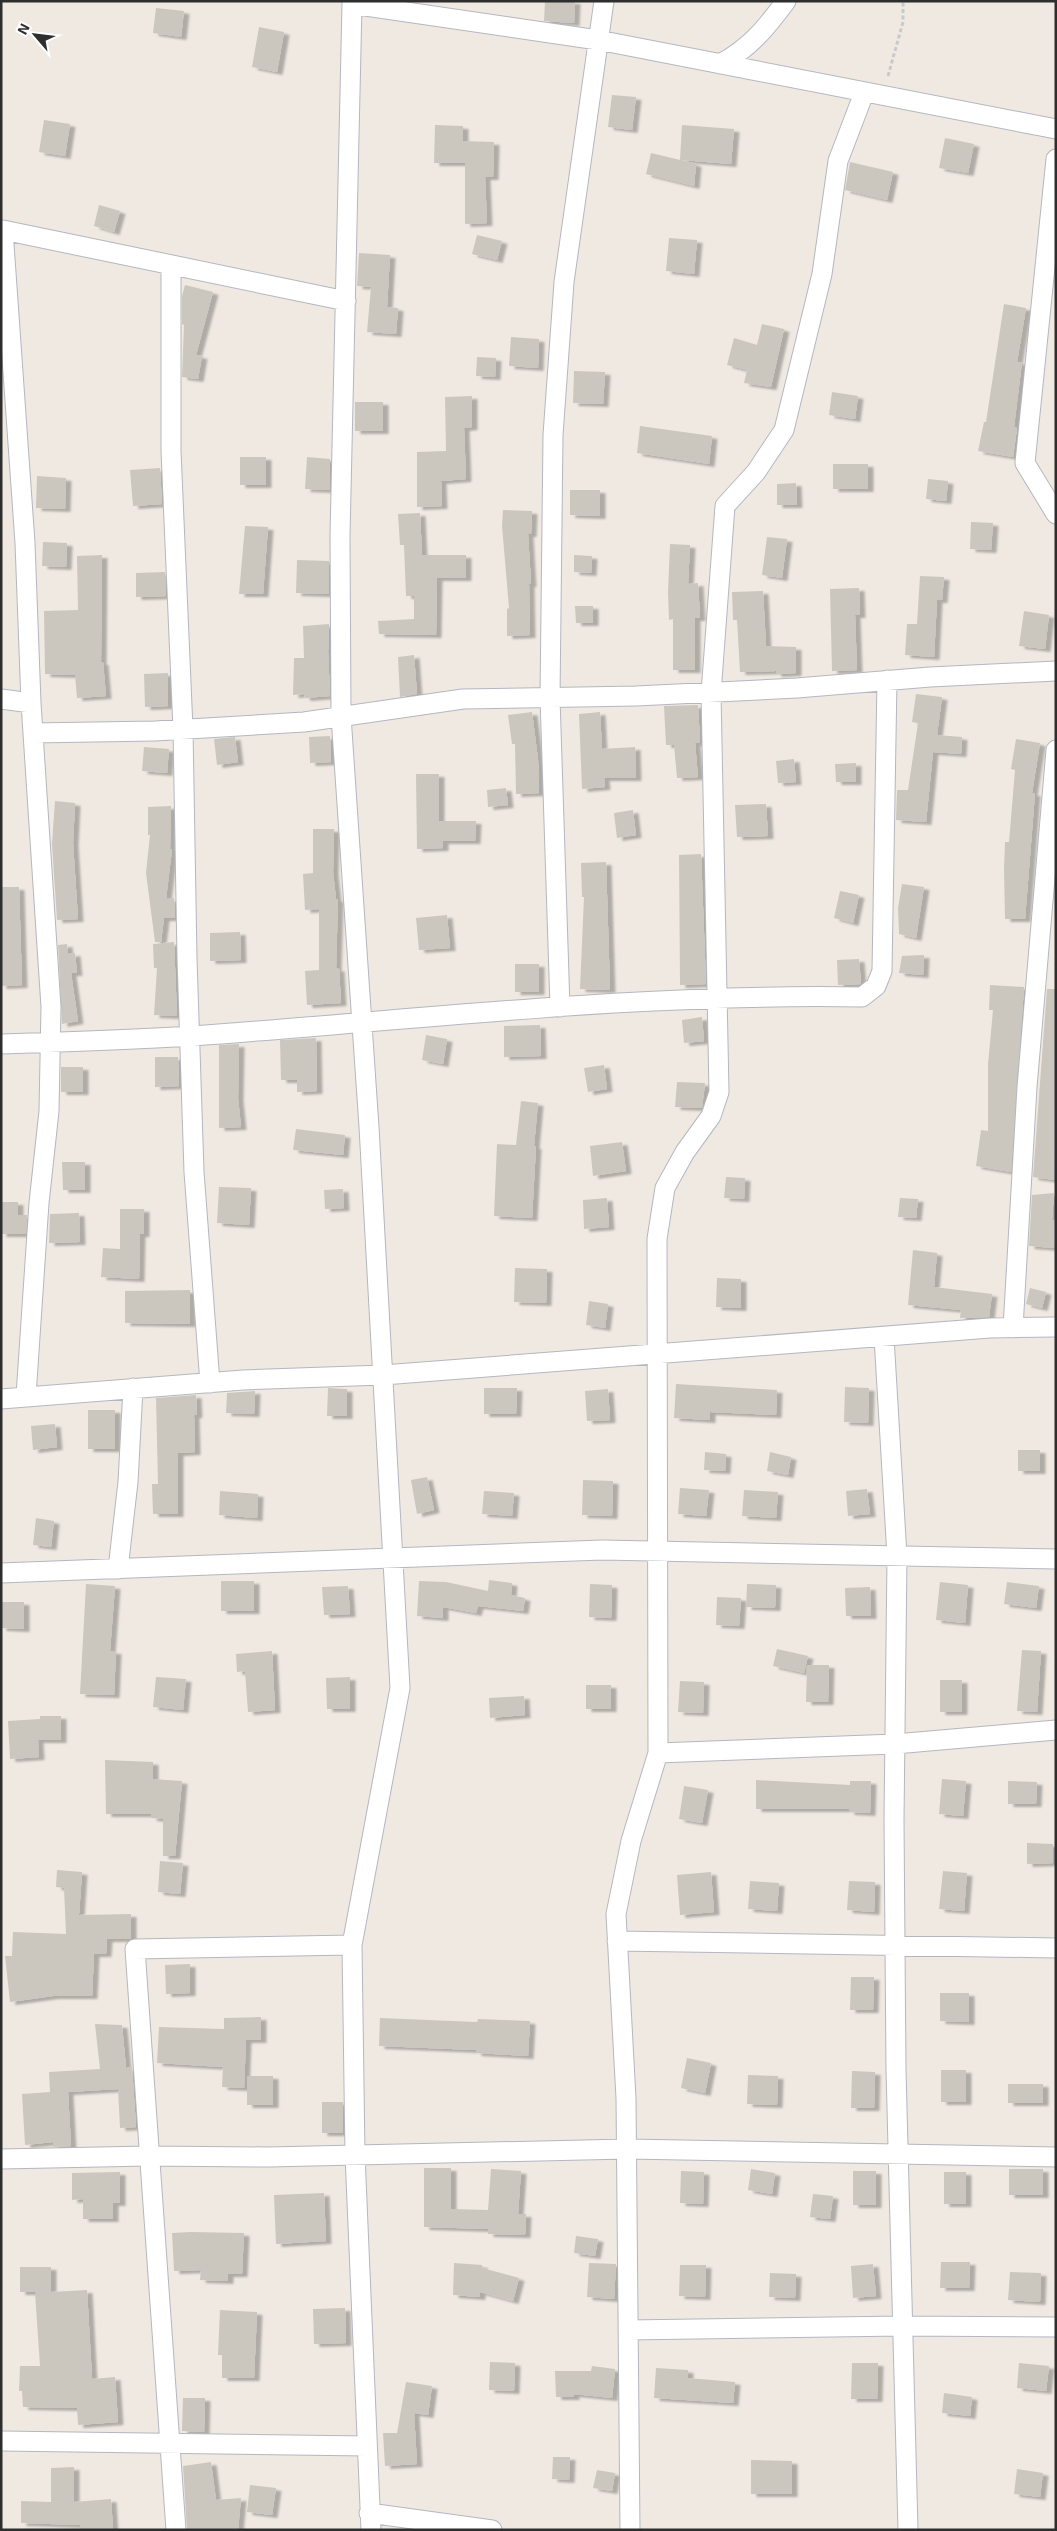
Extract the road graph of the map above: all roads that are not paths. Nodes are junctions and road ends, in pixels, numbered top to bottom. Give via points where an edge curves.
1 (604, 1) edge
2 (786, 1) edge
3 (598, 40) junction
4 (720, 64) junction
5 (864, 92) junction
6 (1056, 129) edge
7 (1056, 159) edge
8 (2, 230) edge
9 (171, 265) junction
10 (346, 301) junction
11 (1056, 514) edge
12 (1056, 671) edge
13 (887, 680) junction
14 (711, 693) junction
15 (550, 698) junction
16 (1, 699) edge
17 (31, 703) junction
18 (341, 716) junction
19 (183, 729) junction
20 (34, 733) junction
21 (1056, 750) edge
22 (718, 997) junction
23 (560, 1007) junction
24 (361, 1023) junction
25 (189, 1036) junction
26 (50, 1042) junction
27 (1, 1044) edge
28 (1056, 1327) edge
29 (1013, 1328) junction
30 (884, 1337) junction
31 (657, 1353) junction
32 (383, 1375) junction
33 (210, 1383) junction
34 (133, 1388) junction
35 (26, 1396) junction
36 (1, 1399) edge
37 (659, 1551) junction
38 (897, 1556) junction
39 (392, 1559) junction
40 (1056, 1559) edge
41 (118, 1569) junction
42 (1, 1573) edge
43 (1056, 1730) edge
44 (895, 1744) junction
45 (658, 1753) junction
46 (617, 1940) junction
47 (352, 1945) junction
48 (895, 1945) junction
49 (1056, 1948) edge
50 (627, 2150) junction
51 (355, 2155) junction
52 (150, 2156) junction
53 (898, 2156) junction
54 (1056, 2157) edge
55 (1, 2159) edge
56 (902, 2326) junction
57 (1056, 2327) edge
58 (628, 2330) junction
59 (1, 2441) edge
60 (171, 2443) junction
61 (367, 2446) junction
62 (370, 2521) edge
63 (176, 2530) edge
64 (492, 2530) edge
65 (630, 2530) edge
66 (908, 2530) edge

1 - 3 street
2 - 4 street via 741,52
3 - 4 street
3 - 10 street via 352,4
3 - 15 street via 564,282 553,435
4 - 5 street
5 - 6 street
5 - 14 street via 838,161 822,274 784,430 756,472 725,506
7 - 11 street via 1025,463
8 - 9 street
8 - 17 street via 25,543
9 - 10 street
9 - 19 street via 171,451
10 - 18 street via 340,536
12 - 13 street
13 - 14 street
13 - 22 street via 882,971 876,986 862,997
14 - 15 street
14 - 22 street
15 - 18 street via 463,699
15 - 23 street
16 - 17 street
17 - 20 street
18 - 19 street via 304,722
18 - 24 street
19 - 20 street
19 - 25 street
20 - 26 street
21 - 29 street via 1027,1087
22 - 23 street
22 - 31 street via 719,1092 711,1116 685,1152 665,1188 657,1239
23 - 24 street
24 - 25 street
24 - 32 street
25 - 26 street
25 - 33 street via 194,1172
26 - 27 street
26 - 35 street via 49,1111 39,1203
28 - 29 street
29 - 30 street
30 - 31 street
30 - 38 street
31 - 32 street
31 - 37 street
32 - 33 street
32 - 39 street
33 - 34 street
34 - 35 street
34 - 41 street via 128,1482
35 - 36 street
37 - 38 street
37 - 39 street via 602,1550
37 - 45 street
38 - 40 street
38 - 44 street
39 - 41 street
39 - 47 street via 400,1688
41 - 42 street
43 - 44 street
44 - 45 street
44 - 48 street
45 - 46 street via 631,1842 616,1914
46 - 48 street
46 - 50 street
47 - 51 street
47 - 52 street via 135,1949
48 - 49 street
48 - 53 street
50 - 51 street
50 - 53 street
50 - 58 street
51 - 52 street
51 - 61 street
52 - 55 street
52 - 60 street
53 - 54 street
53 - 56 street
56 - 57 street
56 - 58 street
56 - 66 street
58 - 65 street
59 - 60 street
60 - 61 street
60 - 63 street
61 - 62 street
62 - 64 street

